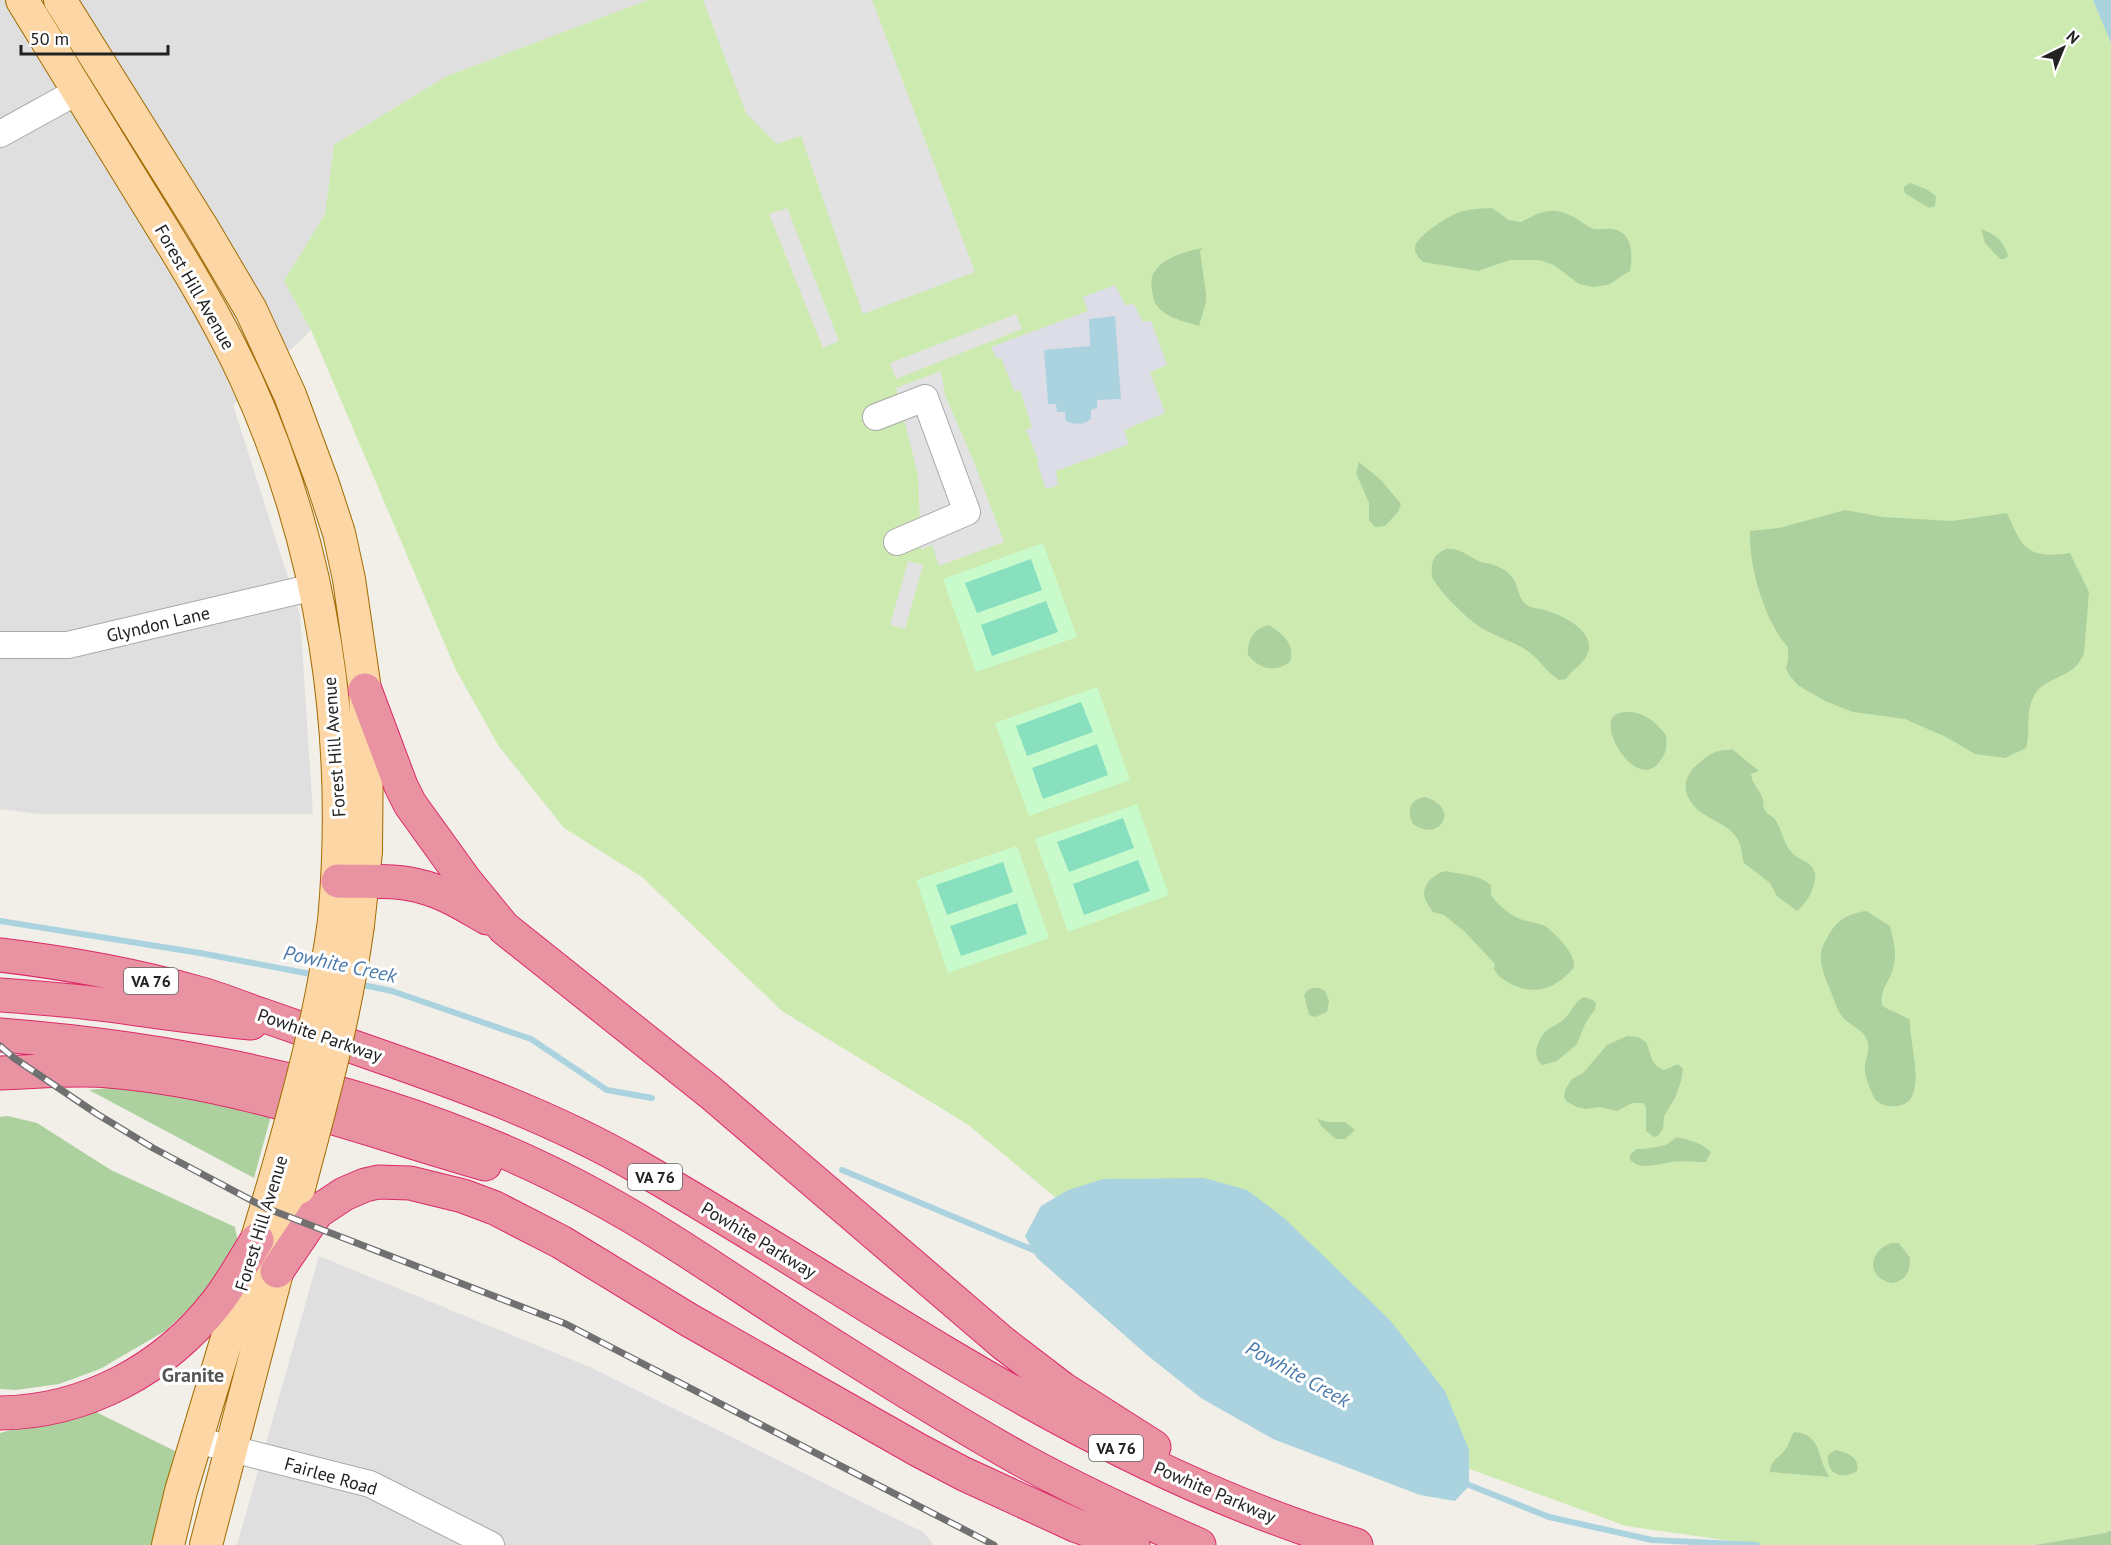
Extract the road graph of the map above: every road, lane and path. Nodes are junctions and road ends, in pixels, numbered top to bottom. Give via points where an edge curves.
1 (22, 0) edge
2 (60, 0) edge
3 (78, 91) junction
4 (0, 134) edge
5 (231, 276) junction
6 (201, 292) junction
7 (876, 417) dead end
8 (897, 542) dead end
9 (314, 587) junction
10 (0, 645) edge
11 (365, 690) junction
12 (351, 881) junction
13 (504, 928) junction
14 (0, 955) edge
15 (0, 995) edge
16 (297, 1027) junction
17 (0, 1035) edge
18 (0, 1073) edge
19 (286, 1185) junction
20 (596, 1196) junction
21 (257, 1240) junction
22 (277, 1271) junction
23 (0, 1413) edge
24 (196, 1440) junction
25 (231, 1449) junction
26 (1251, 1508) junction
27 (168, 1545) edge
28 (206, 1545) edge
29 (491, 1545) edge
30 (1132, 1545) edge
31 (1199, 1545) edge
32 (1356, 1545) edge

1 - 3 main road, Forest Hill Avenue
2 - 5 main road, Forest Hill Avenue
3 - 4 street
3 - 6 main road, Forest Hill Avenue
5 - 6 street
5 - 11 main road, Forest Hill Avenue via 271,351 294,405 339,533
6 - 9 main road, Forest Hill Avenue via 246,379 273,446 306,546
7 - 8 street via 925,398 967,512
9 - 10 street, Glyndon Lane via 68,645
9 - 12 main road, Forest Hill Avenue via 327,652 336,728 339,806
11 - 12 main road, Forest Hill Avenue via 367,735
11 - 13 highway via 410,804
12 - 13 highway via 425,887
12 - 19 main road, Forest Hill Avenue, bridge via 346,923 324,989
13 - 26 highway via 711,1094 1003,1343 1064,1389
14 - 16 highway, Powhite Parkway / VA 76 via 169,985
15 - 16 highway, VA 76
16 - 26 highway, Powhite Parkway / VA 76 via 505,1102 570,1131 634,1164 1071,1426 1164,1472
17 - 20 highway, VA 76 via 198,1060 344,1095 473,1138
18 - 20 highway via 108,1070 196,1084 344,1120
19 - 21 main road, Forest Hill Avenue
19 - 22 main road, Forest Hill Avenue
20 - 31 highway, VA 76 via 1022,1460 1140,1520
21 - 23 highway via 209,1312 181,1342 148,1368 85,1397 38,1409
21 - 24 main road, Forest Hill Avenue
22 - 25 main road, Forest Hill Avenue
22 - 30 highway via 317,1212 365,1185 410,1183 462,1196 544,1233 928,1455 1077,1526
24 - 25 street, Fairlee Road
24 - 27 main road, Forest Hill Avenue
25 - 28 main road, Forest Hill Avenue
25 - 29 street, Fairlee Road via 370,1484
26 - 32 highway, Powhite Parkway / VA 76

